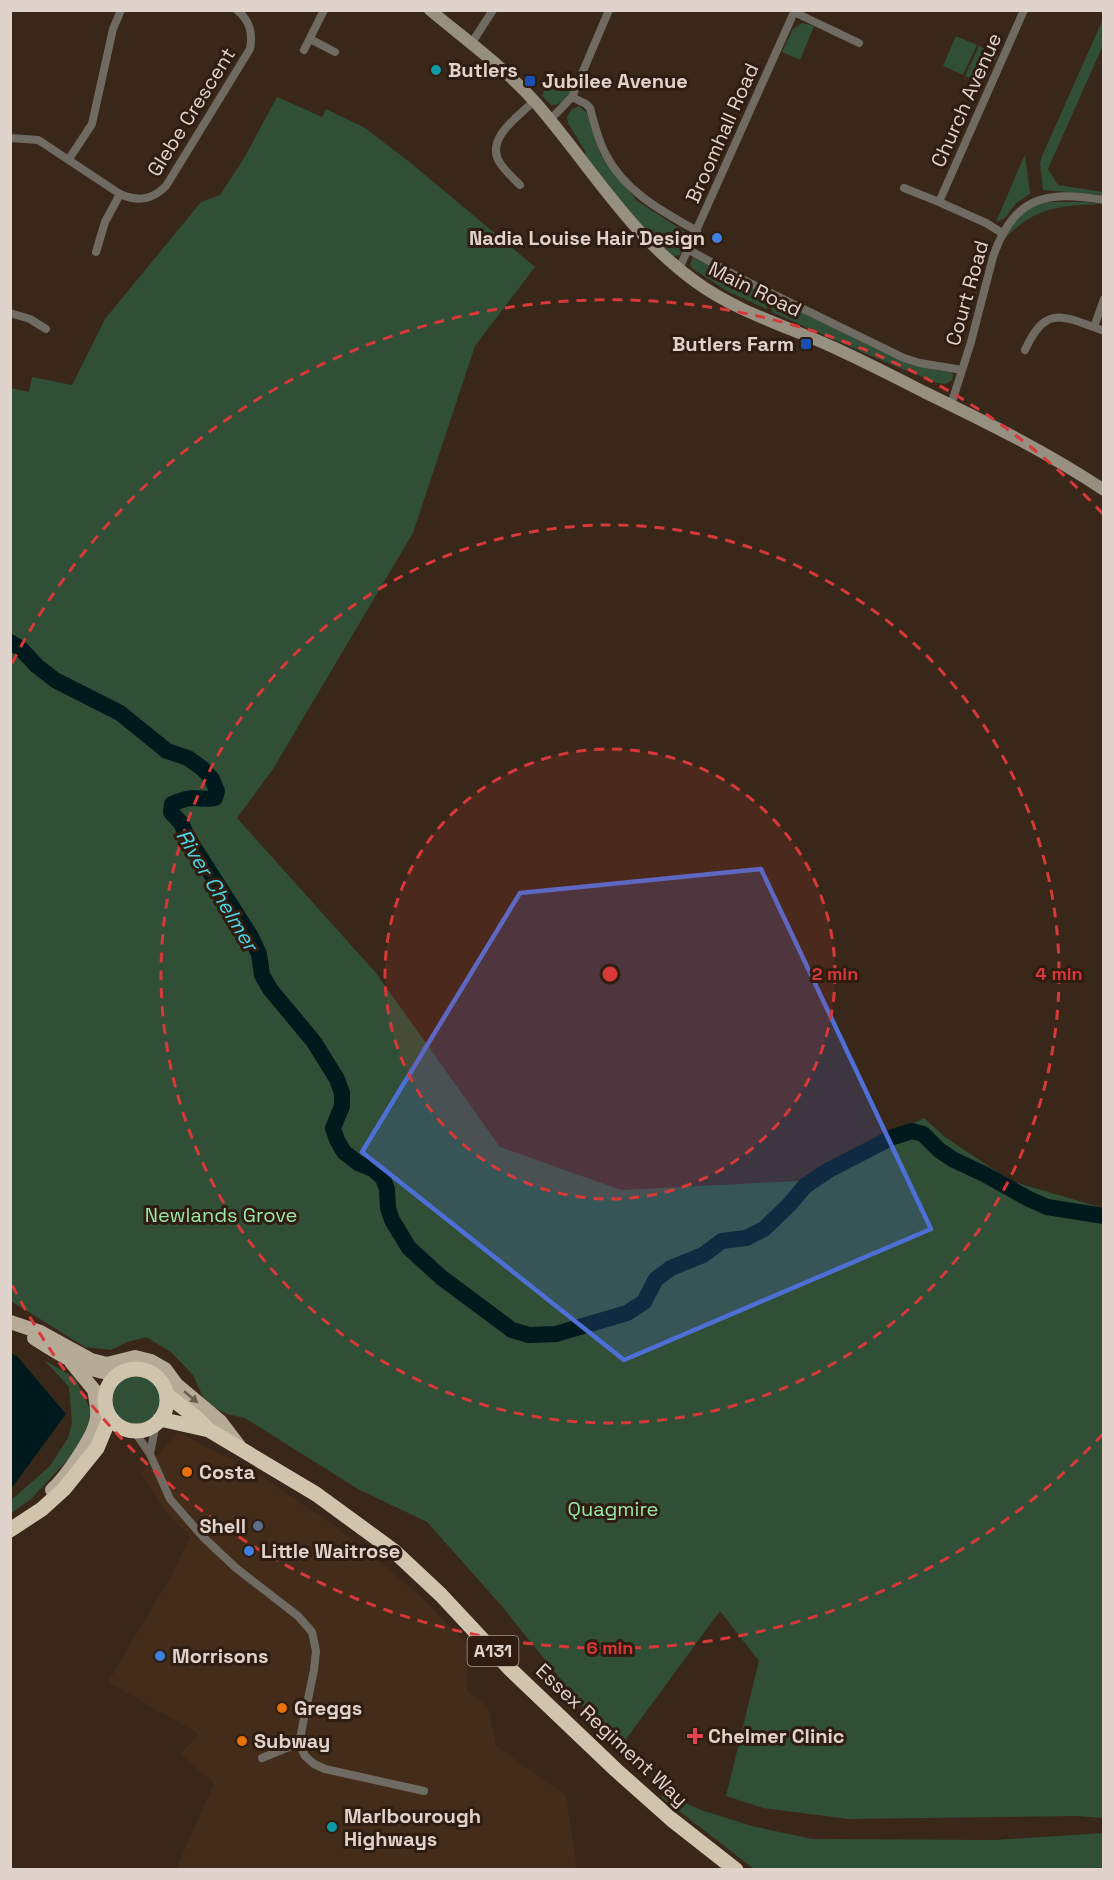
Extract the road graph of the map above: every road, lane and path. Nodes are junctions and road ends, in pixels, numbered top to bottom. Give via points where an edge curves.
1 (121, 10) edge
2 (237, 10) edge
3 (324, 10) edge
4 (430, 10) edge
5 (493, 10) edge
6 (609, 10) edge
7 (1024, 10) edge
8 (795, 11) edge
9 (310, 39) junction
10 (859, 43) dead end
11 (471, 44) junction
12 (304, 50) dead end
13 (335, 52) dead end
14 (572, 97) junction
15 (534, 101) junction
16 (550, 120) junction
17 (10, 138) edge
18 (69, 159) junction
19 (520, 185) dead end
20 (904, 188) dead end
21 (120, 194) junction
22 (1104, 200) edge
23 (939, 202) junction
24 (697, 231) junction
25 (1002, 233) junction
26 (689, 250) junction
27 (96, 252) dead end
28 (680, 269) junction
29 (1104, 299) edge
30 (10, 313) edge
31 (1094, 327) junction
32 (46, 329) dead end
33 (1104, 331) edge
34 (1025, 350) dead end
35 (962, 370) junction
36 (951, 405) junction
37 (1104, 490) edge
38 (10, 1323) edge
39 (70, 1362) junction
40 (119, 1374) junction
41 (94, 1390) junction
42 (166, 1395) junction
43 (105, 1402) junction
44 (110, 1417) junction
45 (158, 1421) junction
46 (130, 1430) junction
47 (209, 1430) junction
48 (239, 1446) junction
49 (97, 1448) junction
50 (150, 1454) junction
51 (14, 1528) edge
52 (299, 1743) junction
53 (262, 1758) dead end
54 (424, 1791) dead end
55 (736, 1869) edge

1 - 18 street via 113,29 92,124
2 - 21 street, Glebe Crescent via 248,22 250,49 166,186 140,199
3 - 9 street
4 - 11 main road, Main Road
5 - 11 street
6 - 14 street
7 - 23 street, Church Avenue
8 - 10 street
8 - 24 street, Broomhall Road
9 - 12 street
9 - 13 street
11 - 15 main road, Main Road
14 - 16 street
14 - 24 street via 590,108 605,154 633,190
15 - 16 main road, Main Road
15 - 19 street via 497,141 500,163
16 - 28 main road, Main Road via 629,221
17 - 18 street, Glebe Crescent via 38,140
18 - 21 street, Glebe Crescent
20 - 23 street
21 - 27 street via 105,222
22 - 25 street, Court Road via 1037,200 1017,212
23 - 25 street
24 - 26 street, Broomhall Road
25 - 35 street, Court Road
26 - 28 street, Broomhall Road
26 - 35 street, Main Road via 904,358
28 - 36 main road, Main Road via 712,293
29 - 31 street
30 - 32 street
31 - 33 street
31 - 34 street via 1066,318 1047,319 1033,333
35 - 36 street, Court Road
36 - 37 main road, Main Road via 1044,453
38 - 39 main road
38 -> 48 main road via 40,1332 106,1364 135,1357 151,1360 220,1421
39 - 40 main road via 105,1374
39 - 41 main road
40 - 42 highway via 132,1369 146,1370 159,1379
40 - 43 highway via 108,1386
41 - 43 main road
41 - 51 main road via 97,1421 83,1449 60,1482
42 - 45 highway via 166,1408
42 - 47 highway, Essex Regiment Way / A131
43 - 44 highway
44 - 46 highway
44 - 49 highway
45 - 46 highway via 149,1428
45 - 47 highway, Essex Regiment Way / A131
45 - 50 street
46 - 49 highway
46 - 50 street
47 - 48 highway, Essex Regiment Way / A131
48 - 55 highway, Essex Regiment Way / A131 via 316,1494 394,1551 616,1770
49 - 51 highway via 64,1489
50 - 52 street via 170,1499 203,1537 312,1632 314,1670
52 - 53 street
52 - 54 street via 305,1756 326,1769

